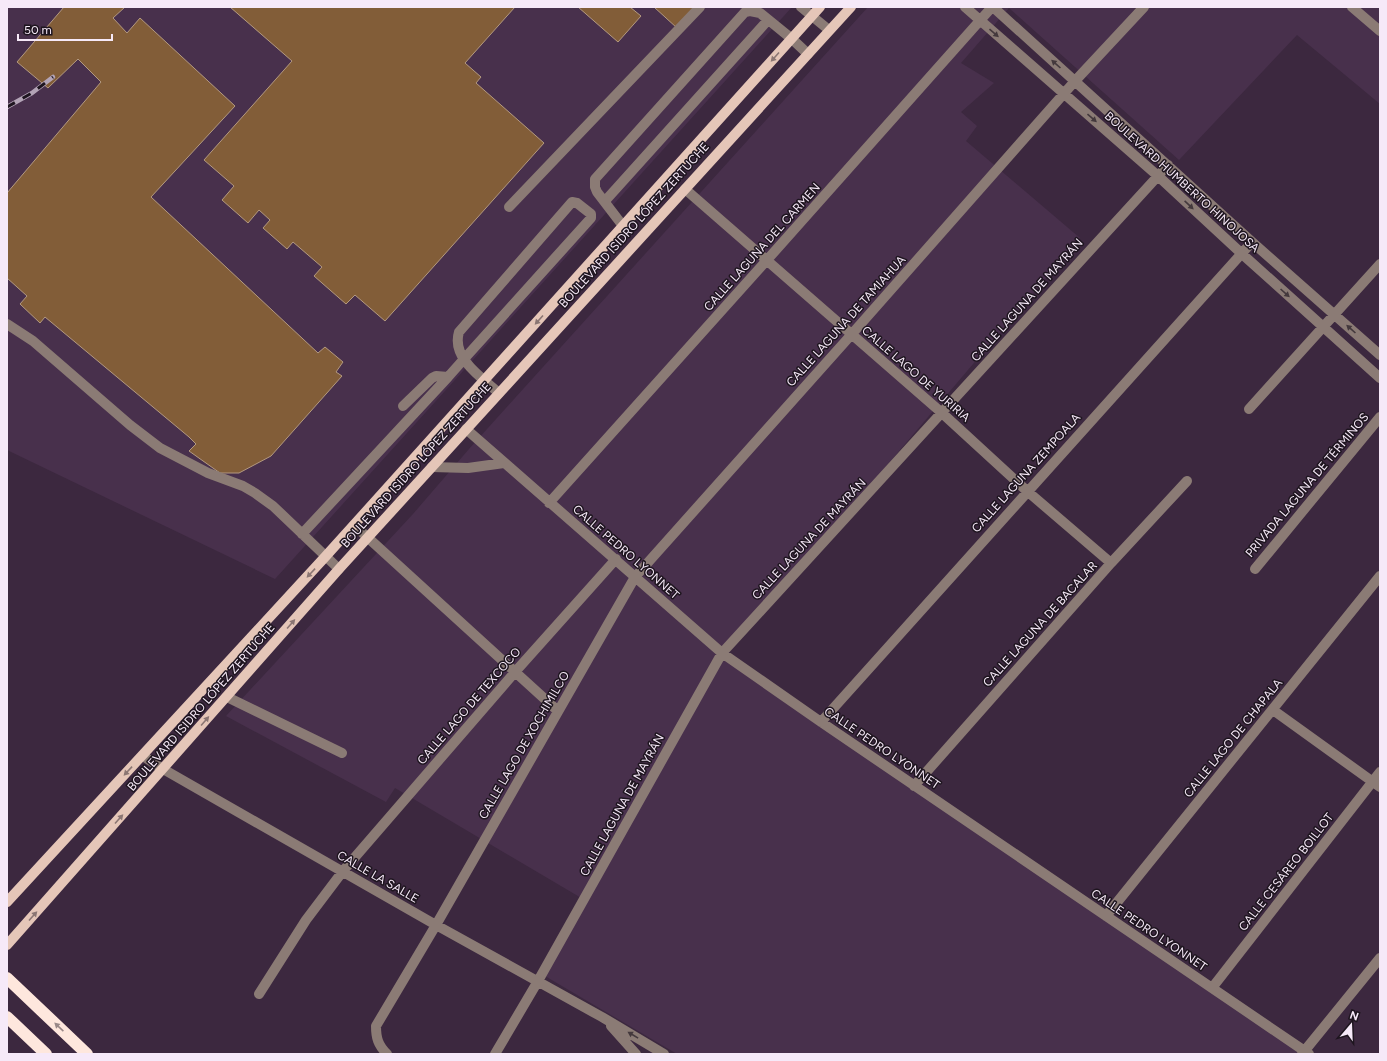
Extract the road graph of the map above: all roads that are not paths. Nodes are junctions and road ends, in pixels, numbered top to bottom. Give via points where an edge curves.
1 (700, 7) edge
2 (801, 7) edge
3 (820, 7) edge
4 (850, 7) edge
5 (965, 7) edge
6 (992, 7) edge
7 (1144, 7) edge
8 (1352, 7) edge
9 (812, 16) junction
10 (768, 20) junction
11 (980, 21) junction
12 (829, 30) junction
13 (1380, 31) edge
14 (792, 39) junction
15 (808, 54) junction
16 (1075, 81) junction
17 (1064, 94) junction
18 (1168, 165) junction
19 (1158, 176) junction
20 (685, 189) junction
21 (605, 201) junction
22 (509, 207) dead end
23 (623, 226) junction
24 (1252, 242) junction
25 (1241, 253) junction
26 (767, 260) junction
27 (1380, 264) edge
28 (1335, 314) junction
29 (7, 324) edge
30 (1324, 328) junction
31 (851, 335) junction
32 (514, 348) junction
33 (1380, 355) edge
34 (464, 359) junction
35 (528, 360) junction
36 (448, 377) junction
37 (1380, 378) edge
38 (485, 380) junction
39 (499, 393) junction
40 (403, 406) dead end
41 (1249, 409) dead end
42 (942, 413) junction
43 (1380, 417) edge
44 (466, 429) junction
45 (504, 463) junction
46 (432, 466) junction
47 (1187, 481) dead end
48 (1028, 491) junction
49 (549, 503) junction
50 (354, 525) junction
51 (302, 534) junction
52 (368, 538) junction
53 (325, 557) junction
54 (616, 559) junction
55 (1111, 563) junction
56 (339, 569) junction
57 (1255, 569) dead end
58 (1380, 576) edge
59 (635, 577) junction
60 (722, 653) junction
61 (515, 672) junction
62 (227, 697) junction
63 (1273, 710) junction
64 (558, 711) junction
65 (821, 722) junction
66 (342, 753) dead end
67 (143, 756) junction
68 (164, 769) junction
69 (1380, 772) edge
70 (1376, 784) edge
71 (914, 786) junction
72 (343, 871) junction
73 (7, 902) edge
74 (1106, 916) junction
75 (436, 925) junction
76 (7, 945) edge
77 (1380, 958) edge
78 (7, 978) edge
79 (538, 981) junction
80 (1212, 988) junction
81 (259, 994) dead end
82 (7, 1017) edge
83 (602, 1017) junction
84 (1305, 1053) edge
85 (46, 1054) edge
86 (87, 1054) edge
87 (387, 1054) edge
88 (495, 1054) edge
89 (636, 1054) edge
90 (664, 1054) edge

1 - 22 street
2 - 9 street
3 - 9 main road, BOULEVARD ISIDRO LÓPEZ ZERTUCHE
4 - 12 main road, BOULEVARD ISIDRO LÓPEZ ZERTUCHE
5 - 11 street, BOULEVARD HUMBERTO HINOJOSA
6 - 11 street, CALLE LAGUNA DEL CARMEN
16 -> 6 street, BOULEVARD HUMBERTO HINOJOSA
7 - 16 street, CALLE LAGUNA DE TAMIAHUA
8 - 13 street
9 - 12 street
9 - 14 main road, BOULEVARD ISIDRO LÓPEZ ZERTUCHE
10 - 14 street
10 - 21 street
10 - 21 street via 755,12 745,12 600,173 595,179 595,187
11 -> 17 street, BOULEVARD HUMBERTO HINOJOSA
11 - 26 street, CALLE LAGUNA DEL CARMEN
12 - 15 main road, BOULEVARD ISIDRO LÓPEZ ZERTUCHE
14 - 15 street
14 -> 23 main road, BOULEVARD ISIDRO LÓPEZ ZERTUCHE
15 - 20 main road, BOULEVARD ISIDRO LÓPEZ ZERTUCHE
16 - 17 street, CALLE LAGUNA DE TAMIAHUA
16 - 18 street, BOULEVARD HUMBERTO HINOJOSA
17 -> 19 street, BOULEVARD HUMBERTO HINOJOSA
17 - 31 street, CALLE LAGUNA DE TAMIAHUA
18 - 19 street, CALLE LAGUNA DE MAYRÁN
18 - 24 street, BOULEVARD HUMBERTO HINOJOSA
19 -> 25 street, BOULEVARD HUMBERTO HINOJOSA
19 - 42 street, CALLE LAGUNA DE MAYRÁN
20 - 26 street, CALLE LAGO DE YURIRIA
20 - 35 main road, BOULEVARD ISIDRO LÓPEZ ZERTUCHE
21 - 23 street
23 -> 32 main road, BOULEVARD ISIDRO LÓPEZ ZERTUCHE
24 - 25 street, CALLE LAGUNA ZEMPOALA
24 - 28 street, BOULEVARD HUMBERTO HINOJOSA
25 -> 30 street, BOULEVARD HUMBERTO HINOJOSA
25 - 48 street, CALLE LAGUNA ZEMPOALA
26 - 31 street, CALLE LAGO DE YURIRIA
26 - 49 street, CALLE LAGUNA DEL CARMEN
27 - 28 street
28 - 30 street
33 -> 28 street, BOULEVARD HUMBERTO HINOJOSA
29 - 51 street via 33,341 160,448 208,473 255,492
30 - 37 street, BOULEVARD HUMBERTO HINOJOSA
30 - 41 street
31 - 42 street, CALLE LAGO DE YURIRIA
31 - 59 street, CALLE LAGUNA DE TAMIAHUA
32 - 35 main road
32 - 38 main road, BOULEVARD ISIDRO LÓPEZ ZERTUCHE
34 - 34 street via 457,343 459,332 572,202 591,214 591,218
34 - 36 street
34 - 38 street
35 - 39 main road, BOULEVARD ISIDRO LÓPEZ ZERTUCHE
36 - 40 street via 432,378
36 - 51 street
38 - 39 street
38 - 50 main road, BOULEVARD ISIDRO LÓPEZ ZERTUCHE
39 - 44 main road, BOULEVARD ISIDRO LÓPEZ ZERTUCHE
42 - 48 street, CALLE LAGO DE YURIRIA
42 - 60 street, CALLE LAGUNA DE MAYRÁN
43 - 57 street, PRIVADA LAGUNA DE TÉRMINOS
44 - 45 street, CALLE PEDRO LYONNET
44 - 46 main road, BOULEVARD ISIDRO LÓPEZ ZERTUCHE
45 - 46 street via 468,468
45 - 49 street, CALLE PEDRO LYONNET
46 - 52 main road, BOULEVARD ISIDRO LÓPEZ ZERTUCHE
47 - 55 street, CALLE LAGUNA DE BACALAR
48 - 55 street, CALLE LAGO DE YURIRIA
48 - 65 street, CALLE LAGUNA ZEMPOALA
49 - 54 street, CALLE PEDRO LYONNET
50 - 52 street
50 - 53 main road, BOULEVARD ISIDRO LÓPEZ ZERTUCHE
51 - 53 street
52 - 56 main road, BOULEVARD ISIDRO LÓPEZ ZERTUCHE
52 - 61 street
53 - 56 street
53 -> 67 main road, BOULEVARD ISIDRO LÓPEZ ZERTUCHE
54 - 59 street, CALLE PEDRO LYONNET
54 - 61 street, CALLE LAGO DE TEXCOCO
55 - 71 street, CALLE LAGUNA DE BACALAR
62 -> 56 main road, BOULEVARD ISIDRO LÓPEZ ZERTUCHE
58 - 63 street, CALLE LAGO DE CHAPALA
59 - 60 street, CALLE PEDRO LYONNET
59 - 64 street, CALLE LAGO DE XOCHIMILCO
60 - 65 street, CALLE PEDRO LYONNET
60 - 79 street, CALLE LAGUNA DE MAYRÁN
61 - 64 street
61 - 72 street, CALLE LAGO DE TEXCOCO
62 - 66 street
68 -> 62 main road, BOULEVARD ISIDRO LÓPEZ ZERTUCHE
63 - 70 street
63 - 74 street, CALLE LAGO DE CHAPALA
64 - 75 street, CALLE LAGO DE XOCHIMILCO
65 - 71 street, CALLE PEDRO LYONNET
67 - 68 street, CALLE LA SALLE
67 -> 73 main road, BOULEVARD ISIDRO LÓPEZ ZERTUCHE
68 - 72 street, CALLE LA SALLE
76 -> 68 main road, BOULEVARD ISIDRO LÓPEZ ZERTUCHE
69 - 70 street, CALLE CESÁREO BOILLOT
70 - 80 street, CALLE CESÁREO BOILLOT
71 - 74 street, CALLE PEDRO LYONNET
72 - 75 street, CALLE LA SALLE
72 - 81 street, CALLE LAGO DE TEXCOCO via 306,920
74 - 80 street, CALLE PEDRO LYONNET
75 - 79 street, CALLE LA SALLE
75 - 87 street, CALLE LAGO DE XOCHIMILCO via 376,1026 378,1044
77 - 84 street
86 -> 78 highway
79 - 83 street, CALLE LA SALLE
79 - 88 street, CALLE LAGUNA DE MAYRÁN
80 - 84 street, CALLE PEDRO LYONNET
82 - 85 highway
83 - 89 street, CALLE LA SALLE
90 -> 83 street, CALLE LA SALLE

